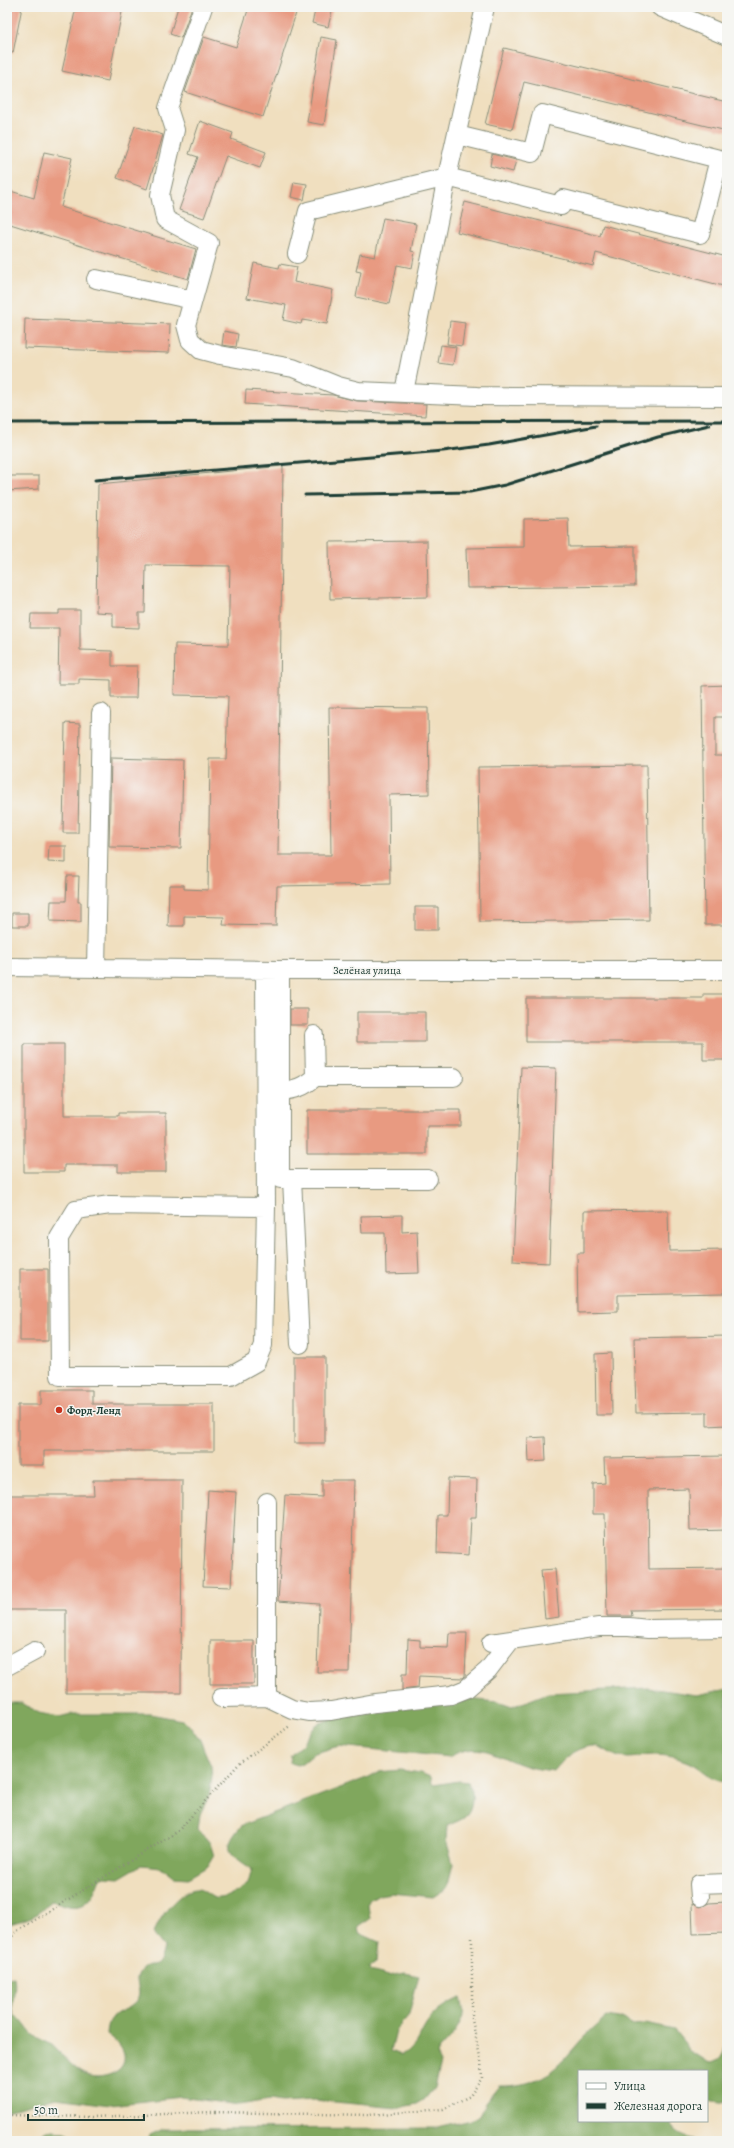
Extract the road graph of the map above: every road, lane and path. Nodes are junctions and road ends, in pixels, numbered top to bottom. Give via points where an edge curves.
1 (204, 7) edge
2 (485, 7) edge
3 (660, 7) edge
4 (727, 36) edge
5 (457, 134) junction
6 (448, 178) junction
7 (297, 254) dead end
8 (96, 279) dead end
9 (193, 300) junction
10 (404, 392) junction
11 (727, 397) edge
12 (101, 713) dead end
13 (7, 967) edge
14 (96, 968) junction
15 (272, 970) junction
16 (727, 970) edge
17 (314, 1035) dead end
18 (315, 1077) junction
19 (454, 1077) dead end
20 (280, 1091) junction
21 (292, 1179) junction
22 (428, 1179) dead end
23 (266, 1207) junction
24 (300, 1344) dead end
25 (267, 1502) dead end
26 (727, 1628) edge
27 (511, 1640) junction
28 (491, 1643) dead end
29 (35, 1651) dead end
30 (7, 1666) edge
31 (267, 1697) junction
32 (221, 1698) dead end
33 (309, 1712) junction
34 (727, 1883) edge
35 (700, 1897) dead end
36 (472, 1937) dead end
37 (7, 1942) edge
38 (7, 2115) edge

1 - 9 street via 168,108 175,130 160,195 165,219 209,243
2 - 5 street
3 - 4 street
5 - 6 street
5 - 6 street via 532,153 542,114 719,159 700,234 563,199 561,206
6 - 7 street via 308,211
6 - 10 street
8 - 9 street
9 - 10 street via 186,325 190,340 201,350 293,368 358,391
10 - 11 street via 477,396
12 - 14 street
13 - 14 street, Зелёная улица
14 - 15 street, Зелёная улица
15 - 16 street, Зелёная улица
15 - 20 street
15 - 23 street
17 - 18 street
18 - 19 street
18 - 20 street via 295,1090
20 - 21 street via 280,1179
21 - 22 street
21 - 24 street
23 - 23 street via 110,1204 76,1210 59,1238 60,1376 231,1376 256,1362 263,1345
25 - 31 street
26 - 27 street via 599,1627
27 - 28 street
27 - 33 street via 488,1670 466,1689 450,1695
29 - 30 street
31 - 32 street
31 - 33 street via 292,1709
33 - 37 path via 238,1765 177,1832 17,1931
34 - 35 street via 700,1884
36 - 38 path via 472,2020 482,2078 470,2096 443,2109 369,2115 212,2112 92,2116

